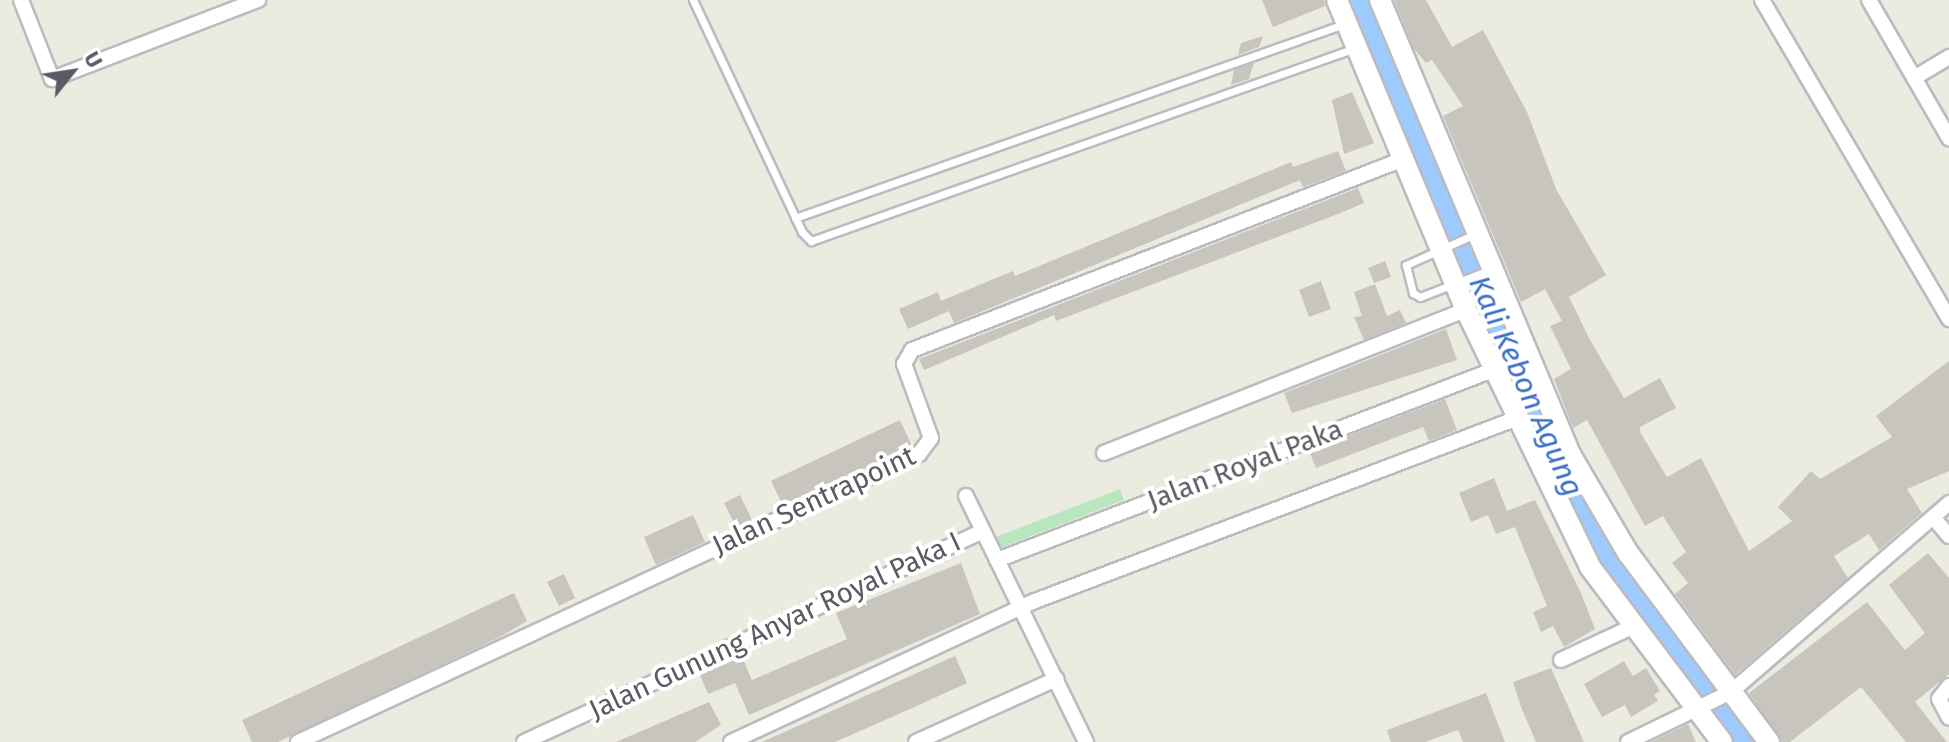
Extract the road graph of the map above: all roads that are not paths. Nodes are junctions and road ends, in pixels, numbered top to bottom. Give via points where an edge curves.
1 (21, 0) edge
2 (258, 0) edge
3 (693, 0) edge
4 (1337, 0) edge
5 (1380, 0) edge
6 (1762, 0) edge
7 (1869, 0) edge
8 (1348, 23) junction
9 (1358, 47) junction
10 (1949, 57) edge
11 (1914, 78) junction
12 (1947, 128) edge
13 (1406, 158) junction
14 (795, 218) junction
15 (1474, 235) junction
16 (1446, 247) junction
17 (1490, 270) junction
18 (1461, 283) junction
19 (1466, 310) junction
20 (1949, 319) edge
21 (1493, 370) junction
22 (1515, 419) junction
23 (1104, 453) dead end
24 (966, 496) dead end
25 (1949, 503) edge
26 (1933, 517) junction
27 (983, 531) junction
28 (1949, 536) edge
29 (997, 560) junction
30 (1021, 607) junction
31 (1634, 626) junction
32 (1561, 660) dead end
33 (1056, 679) junction
34 (1949, 686) edge
35 (1729, 694) junction
36 (1703, 708) junction
37 (1949, 718) edge
38 (298, 742) edge
39 (524, 742) edge
40 (731, 742) edge
41 (916, 742) edge
42 (1086, 742) edge
43 (1628, 742) edge
44 (1722, 742) edge
45 (1769, 742) edge

1 - 2 street via 52,79
3 - 14 lane
4 - 8 street
5 - 15 street
6 - 20 street
7 - 11 street
8 - 9 street
8 - 14 lane
9 - 13 street
9 - 14 lane via 827,238 811,241
10 - 11 street
11 - 12 street
13 - 16 street
13 - 38 street, Jalan Sentrapoint via 912,350 904,364 931,438 919,454
15 - 16 lane
15 - 17 street
16 - 18 street
16 - 18 lane via 1406,265 1406,275 1418,296
17 - 18 lane
17 - 35 street via 1586,482 1628,553
18 - 19 street
19 - 21 street
19 - 23 street
21 - 22 street
21 - 29 street, Jalan Royal Paka
22 - 30 street, Jalan Royal Paka
22 - 31 street via 1590,567
24 - 27 street
25 - 26 street
26 - 28 street
26 - 35 street
27 - 29 street
27 - 39 street, Jalan Gunung Anyar Royal Paka I
29 - 30 street
30 - 33 street
30 - 40 street, Jalan Royal Paka
31 - 32 street
31 - 36 street
33 - 41 street
33 - 42 street
34 - 37 street via 1939,699
35 - 36 street
35 - 45 street
36 - 43 street
36 - 44 street

